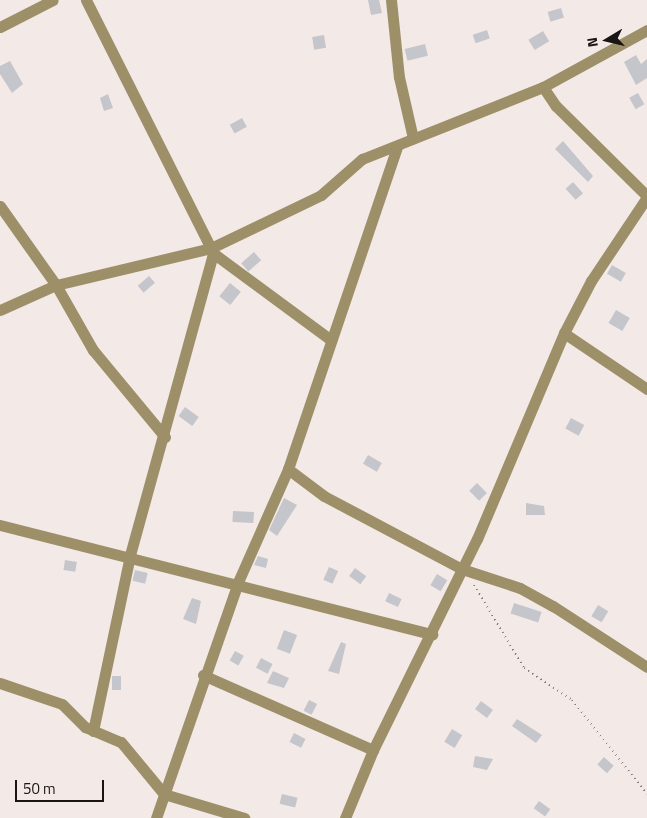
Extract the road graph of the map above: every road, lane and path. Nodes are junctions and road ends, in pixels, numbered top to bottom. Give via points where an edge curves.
1 (53, 0) edge
2 (86, 0) edge
3 (391, 0) edge
4 (0, 27) edge
5 (647, 30) edge
6 (543, 87) junction
7 (413, 138) junction
8 (397, 147) junction
9 (647, 196) edge
10 (0, 206) edge
11 (212, 251) junction
12 (56, 285) junction
13 (0, 310) edge
14 (564, 333) junction
15 (331, 340) junction
16 (647, 389) edge
17 (164, 437) junction
18 (288, 468) junction
19 (0, 525) edge
20 (130, 555) junction
21 (462, 569) junction
22 (238, 582) junction
23 (432, 634) junction
24 (647, 667) edge
25 (203, 675) junction
26 (0, 683) edge
27 (93, 731) junction
28 (373, 750) junction
29 (164, 794) junction
30 (647, 794) edge
31 (156, 818) edge
32 (244, 818) edge
33 (345, 818) edge

1 - 4 street
2 - 11 street
3 - 7 street via 400,77
5 - 6 street
6 - 7 street
6 - 9 street via 556,106
7 - 8 street
8 - 11 street via 362,159 321,195
8 - 15 street
9 - 14 street via 591,281
10 - 12 street
11 - 12 street
11 - 15 street
11 - 17 street
12 - 13 street
12 - 17 street via 93,350
14 - 16 street
14 - 21 street
15 - 18 street
17 - 20 street
18 - 21 street via 324,496
18 - 22 street
19 - 20 street
20 - 22 street
20 - 27 street
21 - 23 street
21 - 24 street via 520,588
21 - 30 path via 524,668 572,700
22 - 23 street
22 - 25 street
23 - 28 street
25 - 28 street
25 - 29 street
26 - 27 street via 62,704
27 - 29 street via 121,742
28 - 33 street
29 - 31 street
29 - 32 street

